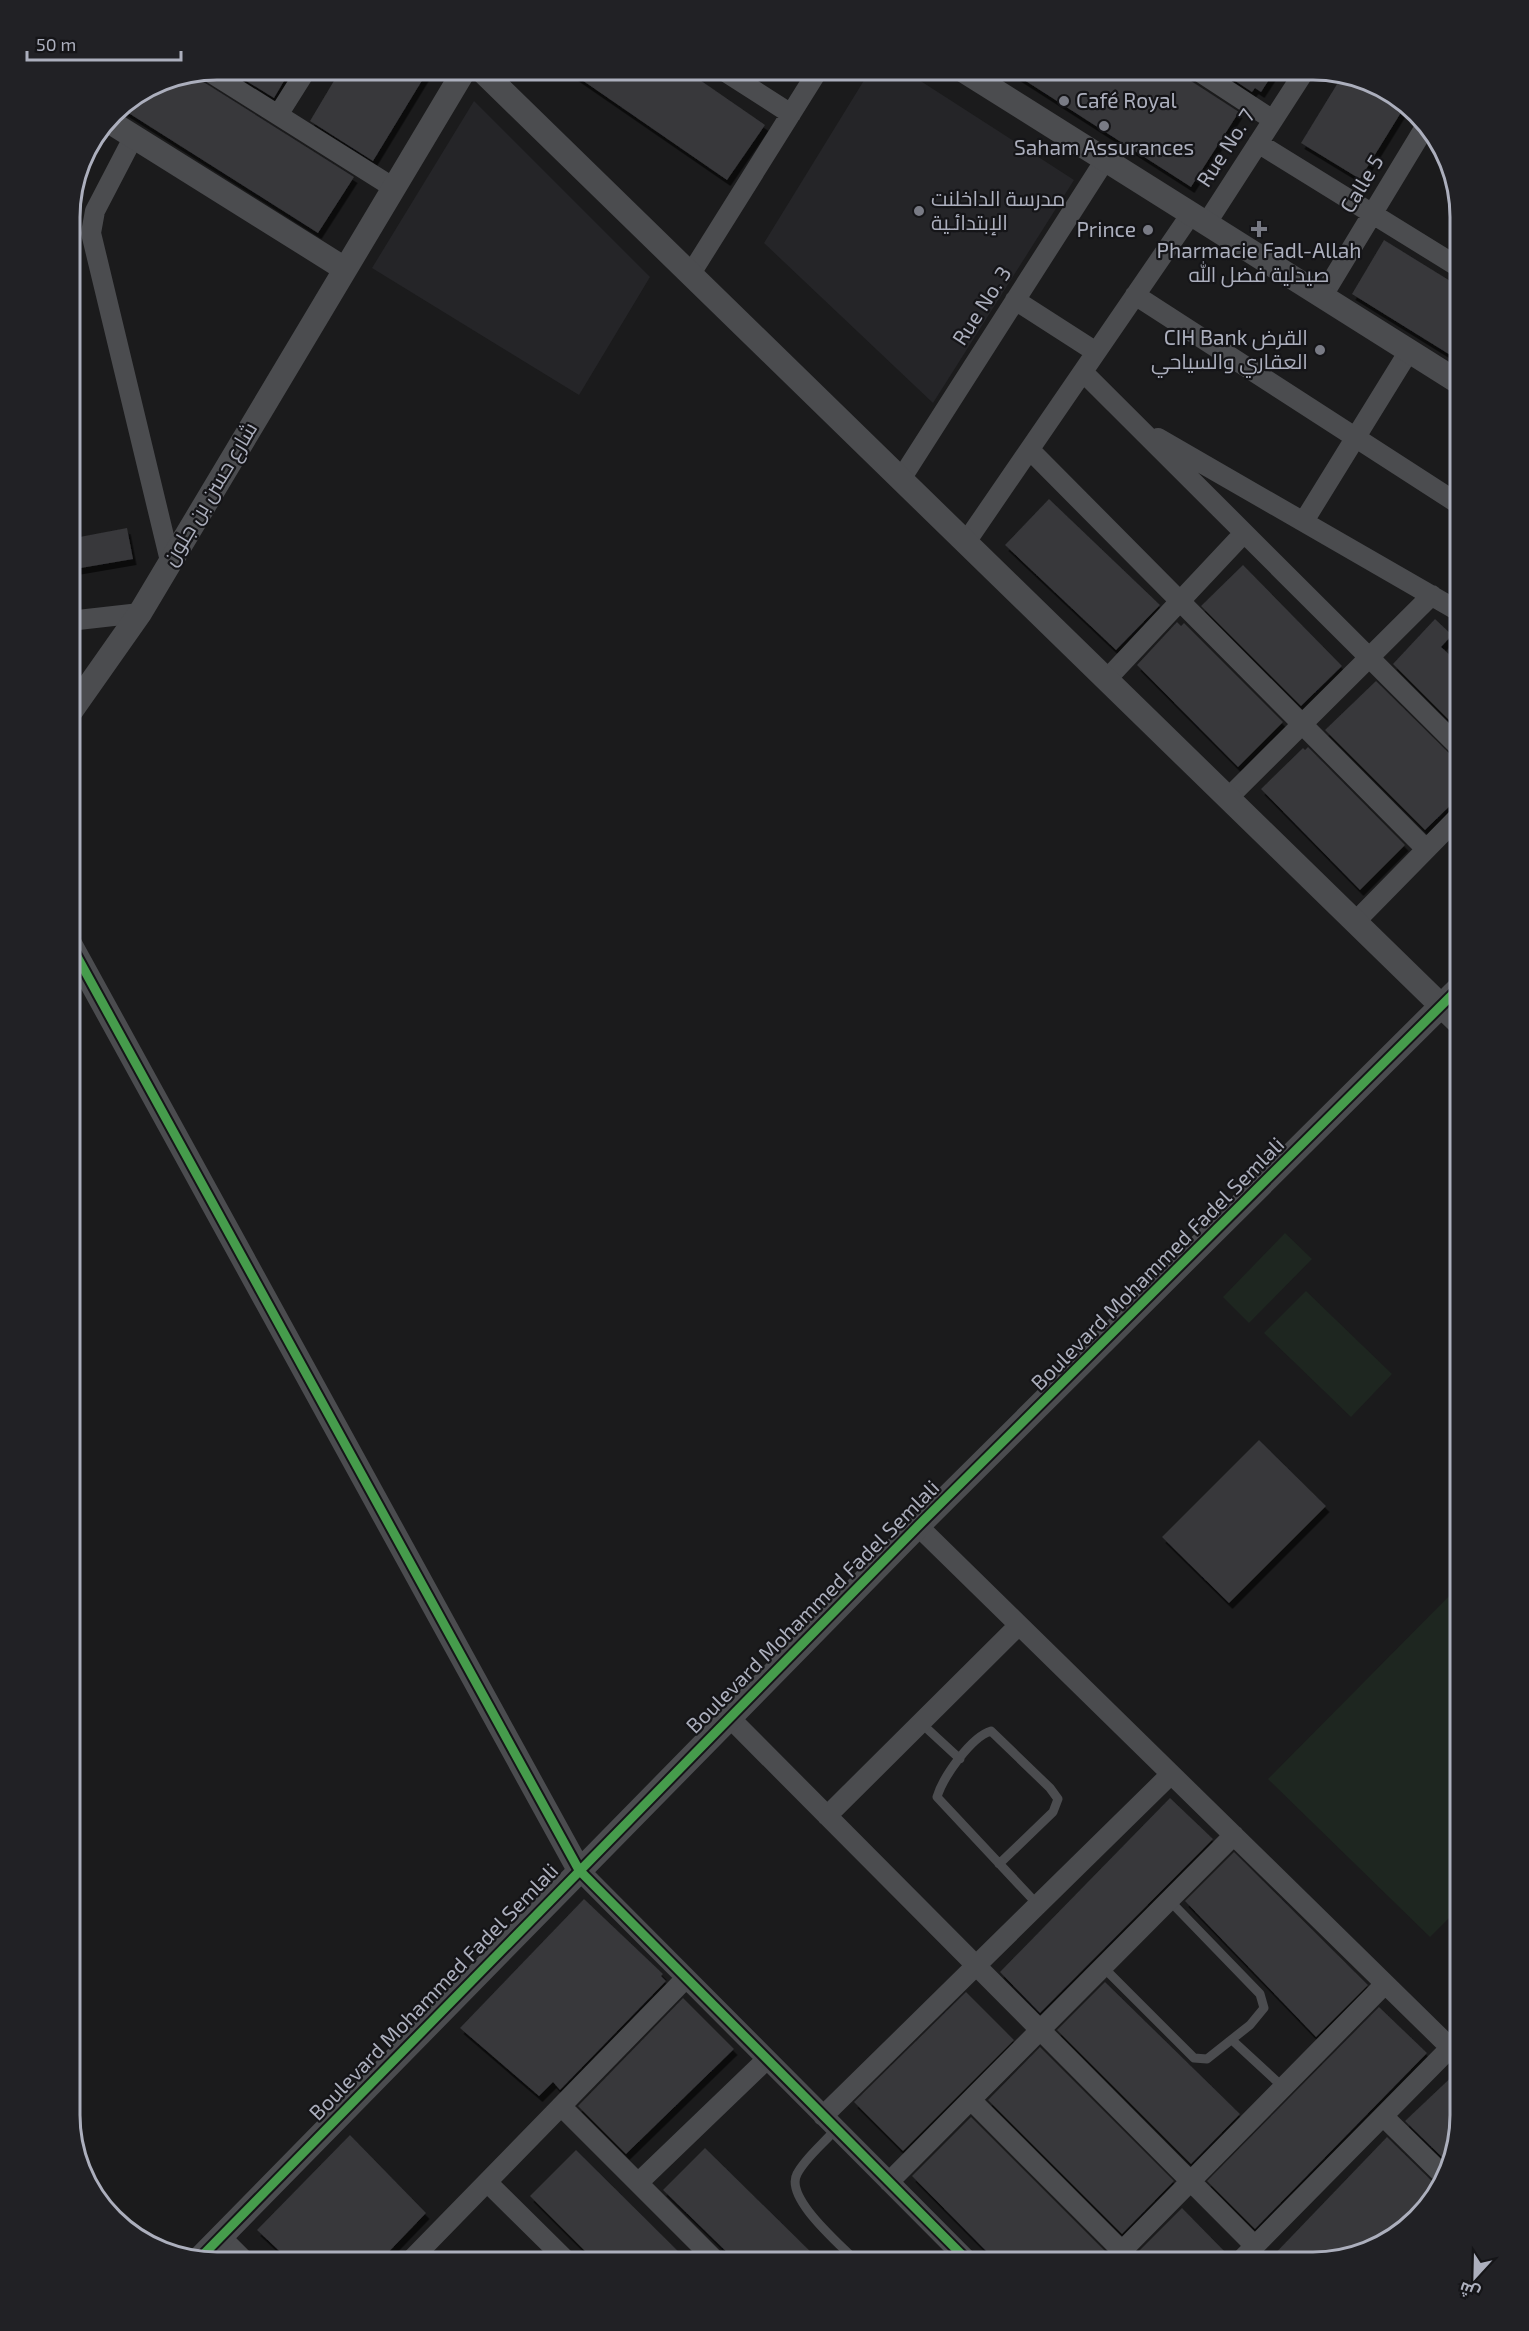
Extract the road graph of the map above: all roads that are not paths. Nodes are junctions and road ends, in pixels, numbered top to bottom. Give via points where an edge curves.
1 (222, 80) edge
2 (300, 80) edge
3 (458, 80) edge
4 (491, 80) edge
5 (738, 80) edge
6 (812, 80) edge
7 (979, 80) edge
8 (1212, 80) edge
9 (1299, 80) edge
10 (791, 114) junction
11 (278, 115) junction
12 (1273, 120) junction
13 (115, 125) edge
14 (1421, 133) edge
15 (134, 136) junction
16 (1258, 143) junction
17 (1105, 160) junction
18 (394, 188) junction
19 (1372, 214) junction
20 (1198, 219) junction
21 (1450, 262) edge
22 (345, 269) junction
23 (690, 274) junction
24 (1135, 295) junction
25 (1322, 297) junction
26 (1015, 300) junction
27 (1409, 351) junction
28 (1096, 352) junction
29 (1083, 372) junction
30 (1450, 377) edge
31 (1136, 424) junction
32 (1356, 438) junction
33 (1030, 450) junction
34 (901, 479) junction
35 (1450, 499) edge
36 (1304, 521) junction
37 (1244, 533) junction
38 (966, 543) junction
39 (170, 561) junction
40 (1432, 595) junction
41 (1180, 601) junction
42 (1450, 606) edge
43 (140, 613) junction
44 (80, 620) edge
45 (1368, 658) junction
46 (1106, 680) junction
47 (80, 698) edge
48 (1302, 722) junction
49 (1450, 738) edge
50 (1228, 798) junction
51 (1450, 825) edge
52 (1426, 849) junction
53 (1355, 922) junction
54 (80, 962) edge
55 (1450, 997) edge
56 (1441, 1006) junction
57 (1450, 1015) edge
58 (918, 1526) junction
59 (1019, 1625) junction
60 (729, 1718) junction
61 (922, 1724) junction
62 (960, 1759) junction
63 (1171, 1774) junction
64 (827, 1816) junction
65 (1234, 1835) junction
66 (999, 1864) junction
67 (579, 1870) junction
68 (1169, 1900) junction
69 (1038, 1905) junction
70 (976, 1966) junction
71 (1103, 1967) junction
72 (686, 1978) junction
73 (1385, 1983) junction
74 (1040, 2031) junction
75 (1232, 2040) junction
76 (1450, 2041) edge
77 (1450, 2054) edge
78 (767, 2060) junction
79 (1283, 2087) junction
80 (971, 2100) junction
81 (561, 2106) junction
82 (1383, 2116) junction
83 (830, 2122) junction
84 (1437, 2170) edge
85 (487, 2182) junction
86 (890, 2182) junction
87 (1190, 2182) junction
88 (638, 2183) junction
89 (220, 2236) junction
90 (1255, 2246) junction
91 (206, 2251) edge
92 (235, 2251) edge
93 (420, 2251) edge
94 (557, 2251) edge
95 (706, 2251) edge
96 (847, 2252) edge
97 (956, 2252) edge
98 (1111, 2252) edge
99 (1121, 2252) edge
100 (1249, 2252) edge

1 - 11 street
2 - 11 street
3 - 18 street, شارع حسن بن جلون
4 - 23 street
5 - 10 street
6 - 10 street
7 - 17 street
8 - 12 street
9 - 12 street, Rue No. 7
10 - 23 street
11 - 18 street
12 - 16 street, Rue No. 7
13 - 15 street
14 - 19 street, Calle 5
15 - 22 street
15 - 39 street via 95,212 92,233
16 - 19 street
16 - 20 street, Rue No. 7
17 - 20 street
17 - 26 street, Rue No. 3
18 - 22 street, شارع حسن بن جلون
19 - 21 street
19 - 25 street, Calle 5
20 - 24 street, Rue No. 7
20 - 25 street
22 - 39 street, شارع حسن بن جلون
23 - 34 street
24 - 28 street, Rue No. 7
24 - 32 street
25 - 27 street
26 - 28 street
26 - 34 street, Rue No. 3
27 - 30 street
27 - 32 street
28 - 29 street, Rue No. 7
29 - 31 street
29 - 33 street, Rue No. 7
31 - 36 street
31 - 37 street
32 - 35 street
32 - 36 street
33 - 38 street, Rue No. 7
33 - 41 street
34 - 38 street
36 - 40 street
37 - 41 street
37 - 45 street
38 - 46 street
39 - 43 street, شارع حسن بن جلون
40 - 42 street
40 - 45 street
41 - 46 street
41 - 48 street
43 - 44 street
43 - 47 street, شارع حسن بن جلون
45 - 48 street
45 - 49 street
46 - 50 street
48 - 50 street
48 - 52 street
50 - 53 street
51 - 52 street
52 - 53 street
53 - 56 street
54 - 67 street
55 - 56 street, Boulevard Mohammed Fadel Semlali
56 - 57 street
56 - 58 street, Boulevard Mohammed Fadel Semlali
58 - 59 street
58 - 60 street, Boulevard Mohammed Fadel Semlali
59 - 61 street
59 - 63 street
60 - 64 street
60 - 67 street, Boulevard Mohammed Fadel Semlali
61 - 62 lane
61 - 64 street
62 - 66 lane via 941,1783 937,1797
62 - 66 lane via 980,1734 991,1731 1058,1798 1053,1812
63 - 65 street
63 - 69 street
64 - 70 street
65 - 68 street
65 - 73 street
66 - 69 lane
67 - 72 street
67 - 89 street, Boulevard Mohammed Fadel Semlali
68 - 71 street
68 - 75 lane via 1264,2001 1264,2008
69 - 70 street
70 - 74 street
70 - 83 street
71 - 74 street
71 - 75 lane via 1194,2058 1207,2060
72 - 78 street
72 - 81 street
73 - 76 street
73 - 79 street
74 - 80 street
74 - 87 street
75 - 79 lane
77 - 82 street
78 - 83 street
78 - 88 street
79 - 87 street
80 - 86 street
80 - 98 street
81 - 85 street
81 - 88 street
82 - 84 street
82 - 90 street
83 - 86 street
83 - 96 lane via 796,2175 795,2190 804,2206
85 - 93 street
85 - 94 street
86 - 97 street
87 - 90 street
87 - 99 street
88 - 95 street
89 - 91 street, Boulevard Mohammed Fadel Semlali
89 - 92 street
90 - 100 street

